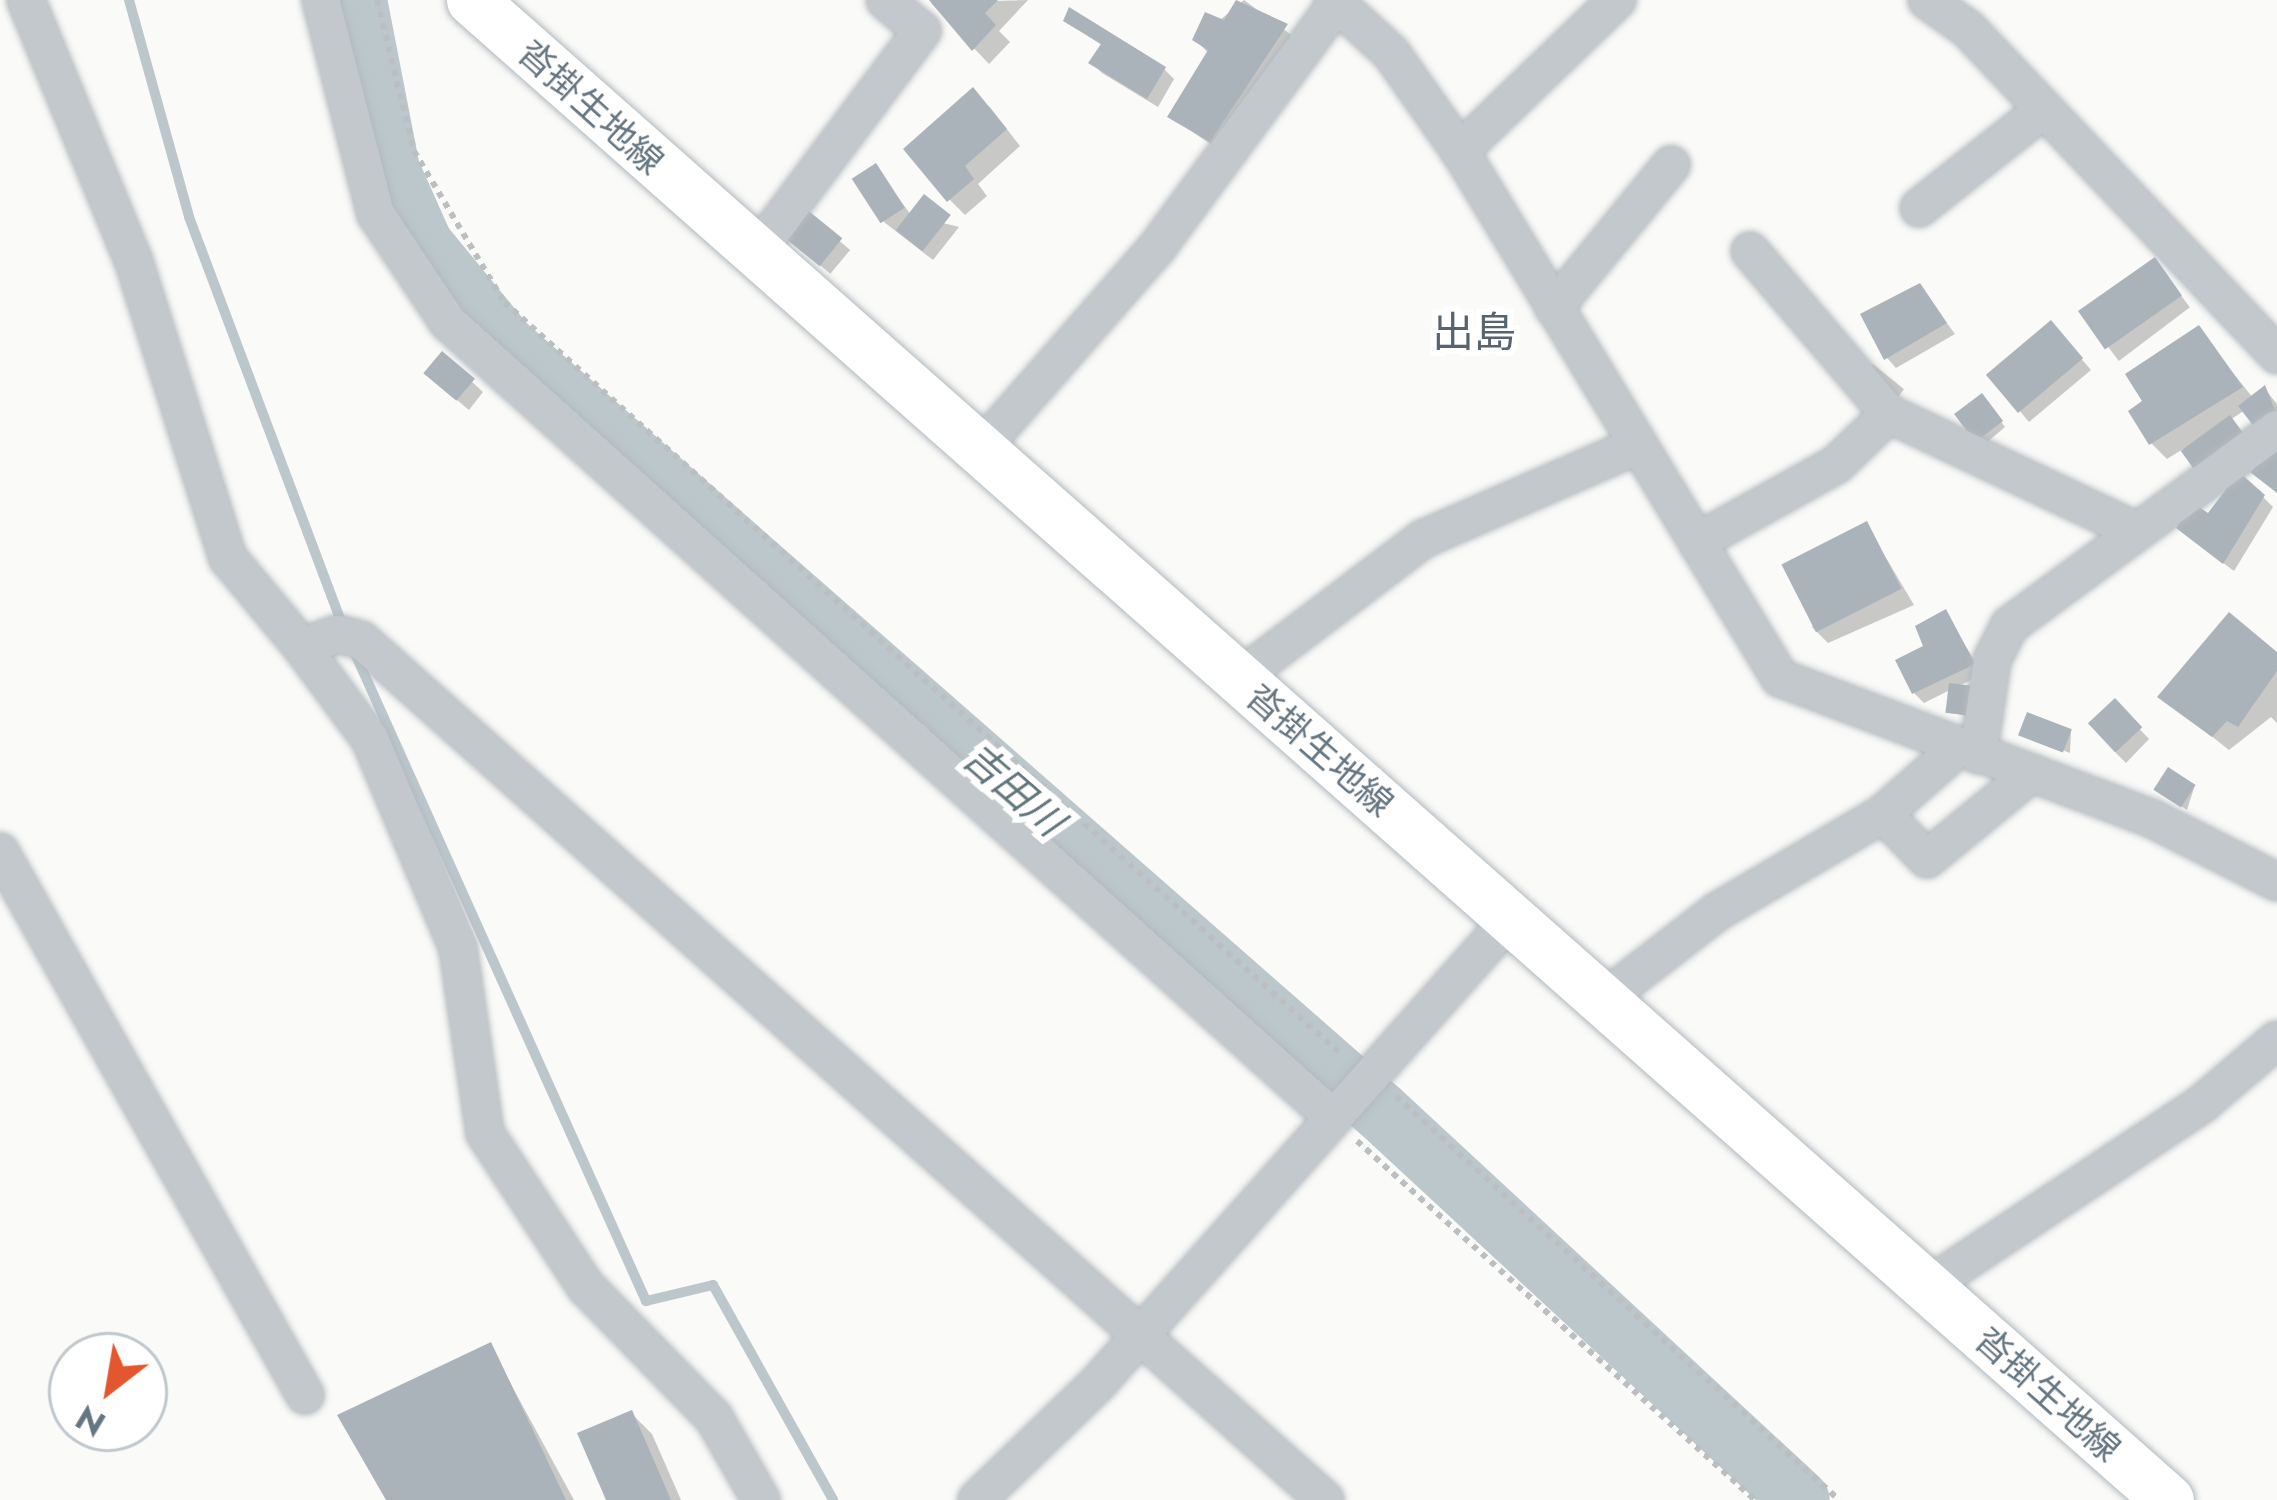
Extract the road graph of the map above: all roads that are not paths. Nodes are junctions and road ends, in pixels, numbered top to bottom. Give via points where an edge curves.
1 (26, 0) edge
2 (321, 0) edge
3 (472, 0) edge
4 (885, 0) edge
5 (1617, 0) edge
6 (1927, 0) edge
7 (1335, 2) edge
8 (2042, 111) junction
9 (1460, 151) junction
10 (1671, 165) dead end
11 (1919, 208) dead end
12 (1750, 251) dead end
13 (755, 254) junction
14 (1554, 308) junction
15 (2277, 355) edge
16 (1889, 414) junction
17 (2277, 429) edge
18 (1638, 445) junction
19 (977, 453) junction
20 (2134, 530) junction
21 (1697, 542) junction
22 (302, 646) junction
23 (1238, 679) junction
24 (1968, 752) junction
25 (2032, 773) junction
26 (1883, 814) junction
27 (0, 852) edge
28 (2277, 882) edge
29 (1513, 916) junction
30 (1604, 999) junction
31 (2277, 1040) edge
32 (1330, 1115) junction
33 (1928, 1286) junction
34 (1138, 1336) junction
35 (305, 1395) dead end
36 (761, 1500) edge
37 (977, 1500) edge
38 (1325, 1500) edge
39 (2168, 1500) edge

1 - 22 street via 134,262 229,558
2 - 32 street via 376,214 448,322
3 - 13 main road, 沓掛生地線
4 - 13 street via 922,32
5 - 9 street
6 - 8 street
7 - 9 street via 1391,53
7 - 19 street via 1158,246
8 - 11 street
8 - 15 street
9 - 14 street
10 - 14 street
12 - 16 street
13 - 19 main road, 沓掛生地線
14 - 18 street
16 - 20 street
16 - 21 street via 1837,464
17 - 20 street
18 - 21 street
18 - 23 street via 1423,539
19 - 23 main road, 沓掛生地線
20 - 24 street via 2009,625
21 - 24 street via 1780,678
22 - 34 street via 338,634 361,640
22 - 36 street via 370,739 458,948 484,1133 586,1288 714,1418
23 - 29 main road, 沓掛生地線
24 - 25 street
24 - 26 street
25 - 26 street via 1927,860
25 - 28 street
26 - 30 street via 1718,911
27 - 35 street
29 - 30 main road, 沓掛生地線
29 - 32 street
30 - 33 main road, 沓掛生地線
31 - 33 street via 2204,1103
32 - 34 street
33 - 39 main road, 沓掛生地線
34 - 37 street
34 - 38 street

